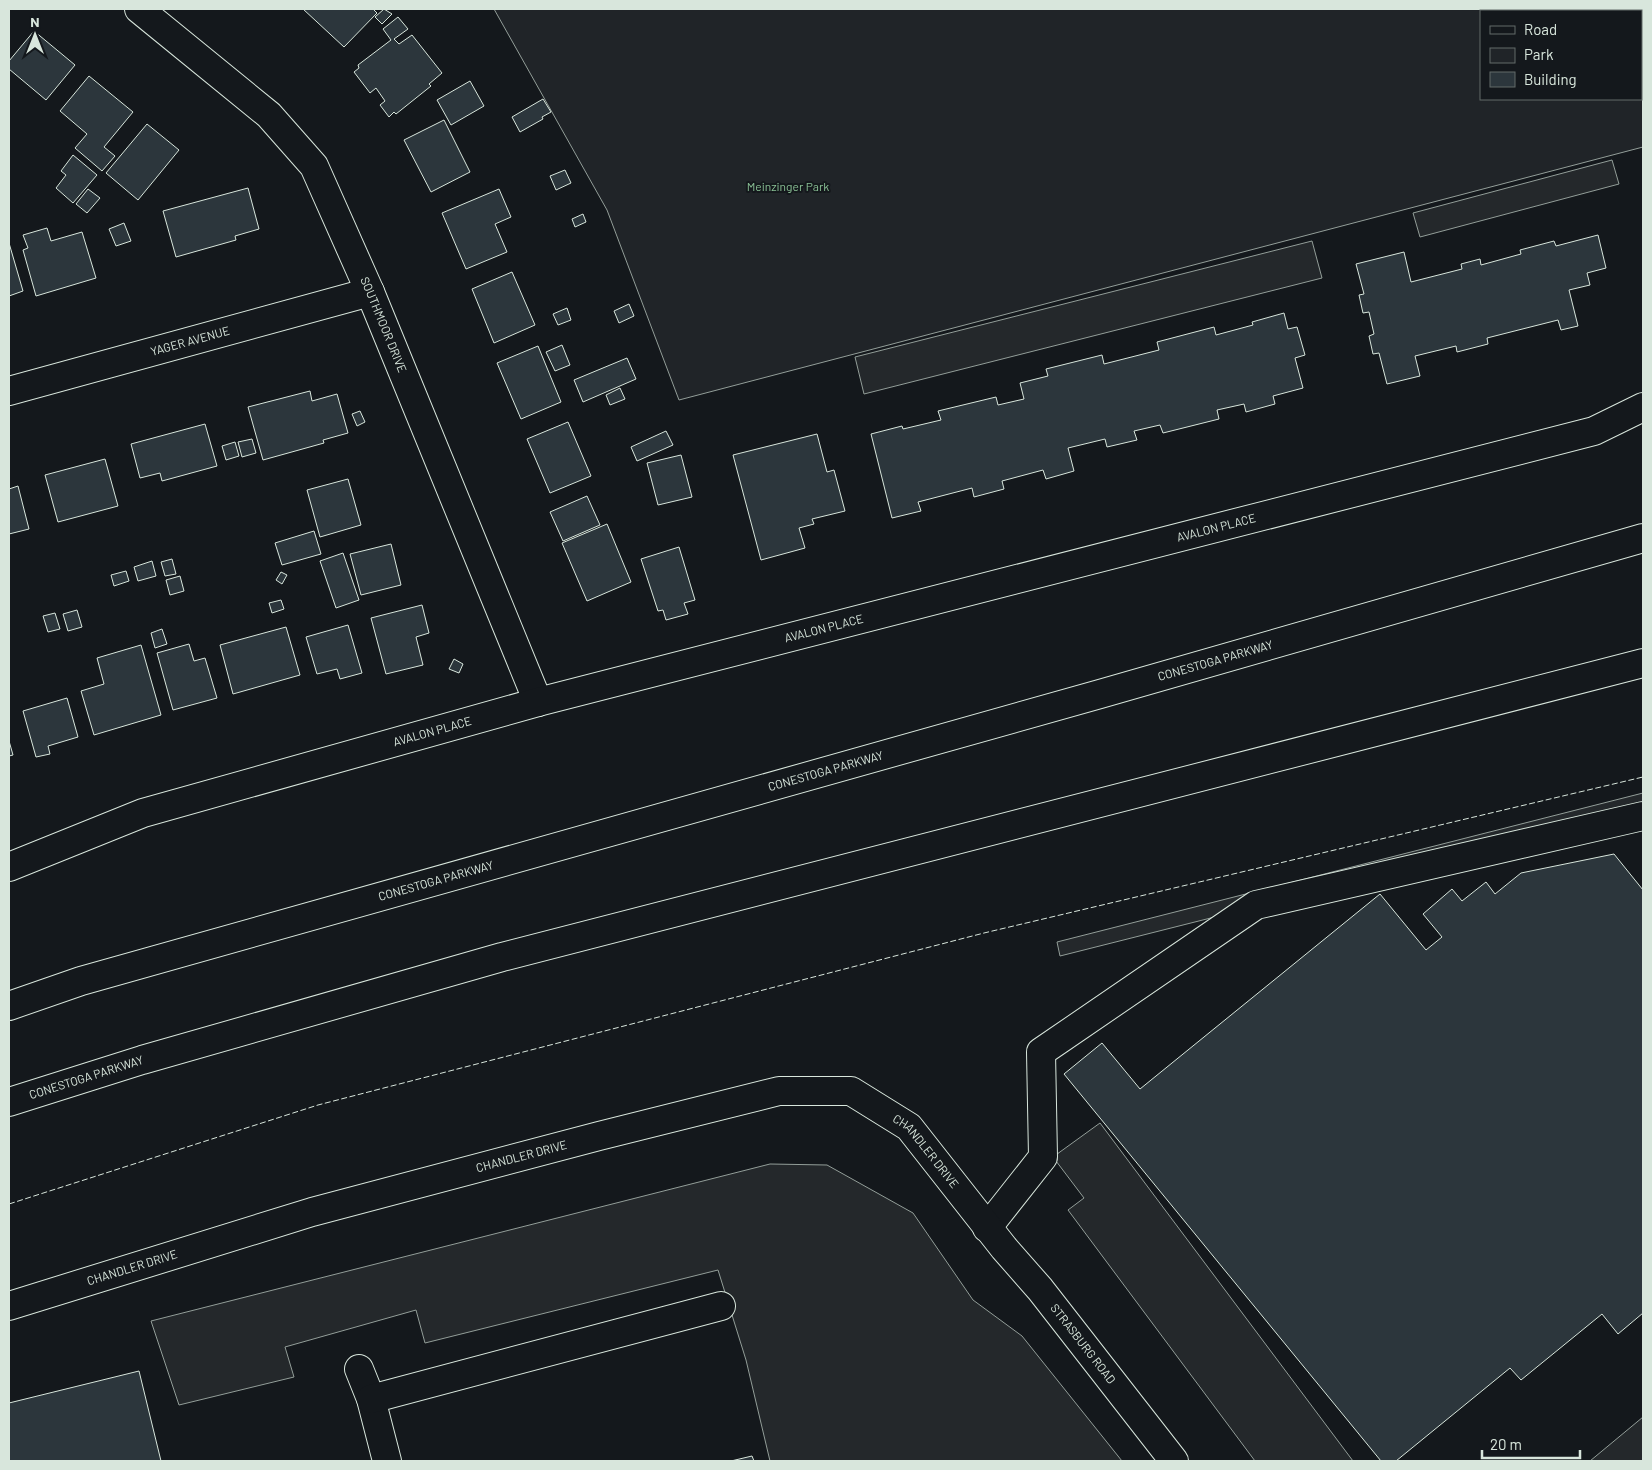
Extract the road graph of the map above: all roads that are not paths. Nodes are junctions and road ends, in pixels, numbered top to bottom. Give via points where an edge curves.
1 (140, 9) edge
2 (370, 292) junction
3 (9, 391) edge
4 (1643, 407) edge
5 (1643, 538) edge
6 (1638, 666) edge
7 (538, 702) junction
8 (1643, 816) edge
9 (9, 867) edge
10 (9, 1006) edge
11 (9, 1102) edge
12 (987, 1228) junction
13 (9, 1306) edge
14 (721, 1306) dead end
15 (359, 1369) dead end
16 (371, 1399) junction
17 (387, 1461) edge
18 (1174, 1461) edge

1 - 2 main road, SOUTHMOOR DRIVE via 269,115 314,166
2 - 3 main road, YAGER AVENUE
2 - 7 main road, SOUTHMOOR DRIVE
4 - 7 main road, AVALON PLACE via 1594,431
5 - 10 main road, CONESTOGA PARKWAY via 81,981
6 - 11 main road, CONESTOGA PARKWAY via 502,957 142,1060
7 - 9 main road, AVALON PLACE via 143,813
8 - 12 main road via 1256,905 1041,1052 1043,1157
12 - 13 main road, CHANDLER DRIVE via 909,1127 851,1091 779,1091 312,1212
12 - 18 main road, STRASBURG ROAD via 1040,1290
14 - 16 main road
15 - 16 main road
16 - 17 main road

